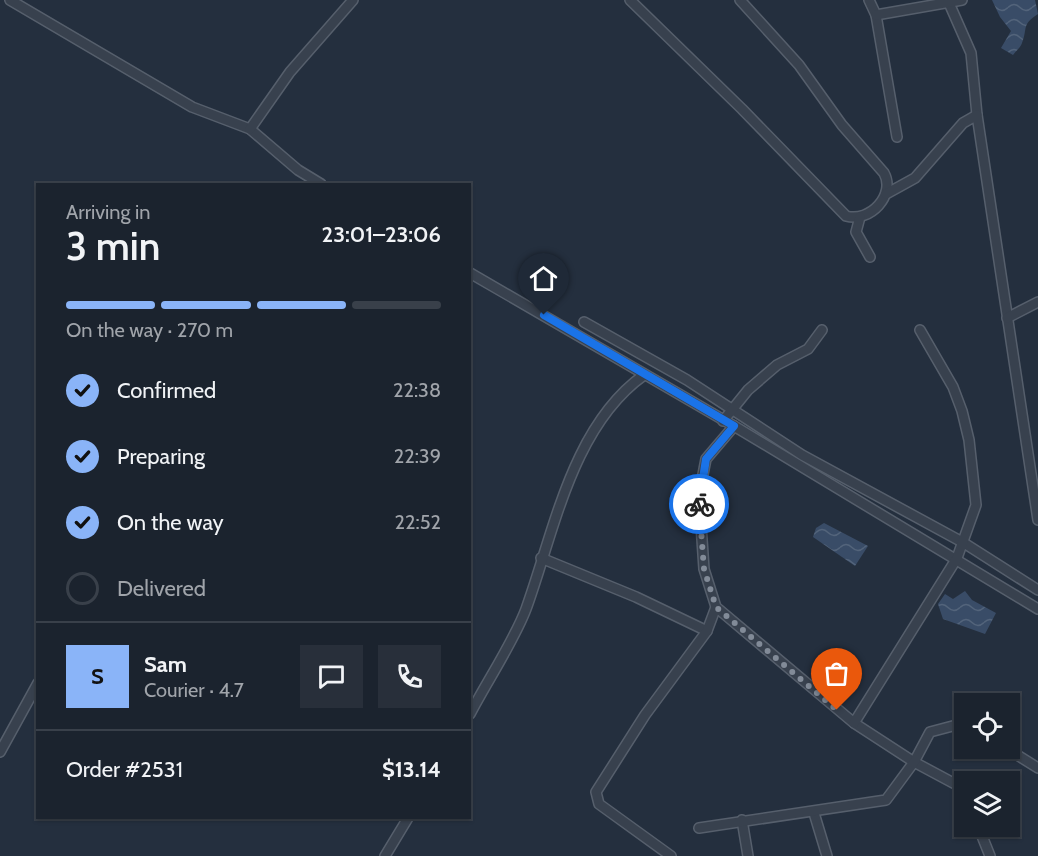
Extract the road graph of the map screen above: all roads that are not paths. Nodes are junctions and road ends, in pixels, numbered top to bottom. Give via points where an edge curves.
1 (10, 0) edge
2 (353, 0) edge
3 (630, 0) edge
4 (740, 0) edge
5 (869, 0) edge
6 (956, 1) edge
7 (876, 15) junction
8 (977, 115) junction
9 (250, 129) junction
10 (897, 137) dead end
11 (319, 183) edge
12 (886, 194) junction
13 (860, 217) junction
14 (870, 257) dead end
15 (471, 274) edge
16 (1038, 302) edge
17 (1007, 318) junction
18 (584, 322) dead end
19 (822, 330) dead end
20 (920, 330) dead end
21 (644, 375) junction
22 (734, 410) junction
23 (723, 421) junction
24 (734, 426) junction
25 (1038, 520) edge
26 (964, 543) junction
27 (541, 558) junction
28 (957, 558) junction
29 (1038, 590) edge
30 (716, 607) junction
31 (1038, 609) edge
32 (707, 631) junction
33 (36, 687) edge
34 (471, 712) edge
35 (854, 723) junction
36 (954, 726) edge
37 (0, 752) edge
38 (1020, 757) edge
39 (914, 762) junction
40 (1038, 768) edge
41 (954, 783) edge
42 (814, 813) junction
43 (407, 819) edge
44 (742, 820) junction
45 (699, 828) dead end
46 (982, 837) edge
47 (386, 856) edge
48 (671, 856) edge
49 (748, 856) edge
50 (827, 856) edge
51 (990, 856) edge

1 - 9 street via 192,107
2 - 9 street via 290,72
3 - 13 street via 846,216
4 - 12 street via 799,64 842,125 885,173
5 - 7 street
6 - 7 street
6 - 8 street via 971,53
7 - 10 street
8 - 12 street via 963,123 915,178
8 - 17 street
9 - 11 street
12 - 13 street via 877,207
13 - 14 street via 856,232
15 - 21 street
16 - 17 street
17 - 25 street
18 - 22 street
19 - 22 street via 808,349 777,365 748,390
20 - 26 street via 953,387 969,440 976,505
21 - 23 street
21 - 27 street via 626,387 585,451 568,482
22 - 23 street
22 - 26 street via 802,455
23 - 24 street
24 - 28 street via 858,503
24 - 30 street via 706,459 699,495 704,569
26 - 28 street
26 - 29 street
27 - 32 street
27 - 34 street via 526,611
28 - 31 street
28 - 35 street
30 - 32 street
30 - 35 street
32 - 48 street via 645,715 596,792 599,804
33 - 37 street
35 - 39 street
36 - 39 street via 930,732
38 - 40 street
39 - 41 street
39 - 42 street via 886,800
42 - 44 street
42 - 50 street
43 - 47 street
44 - 45 street
44 - 49 street
46 - 51 street

